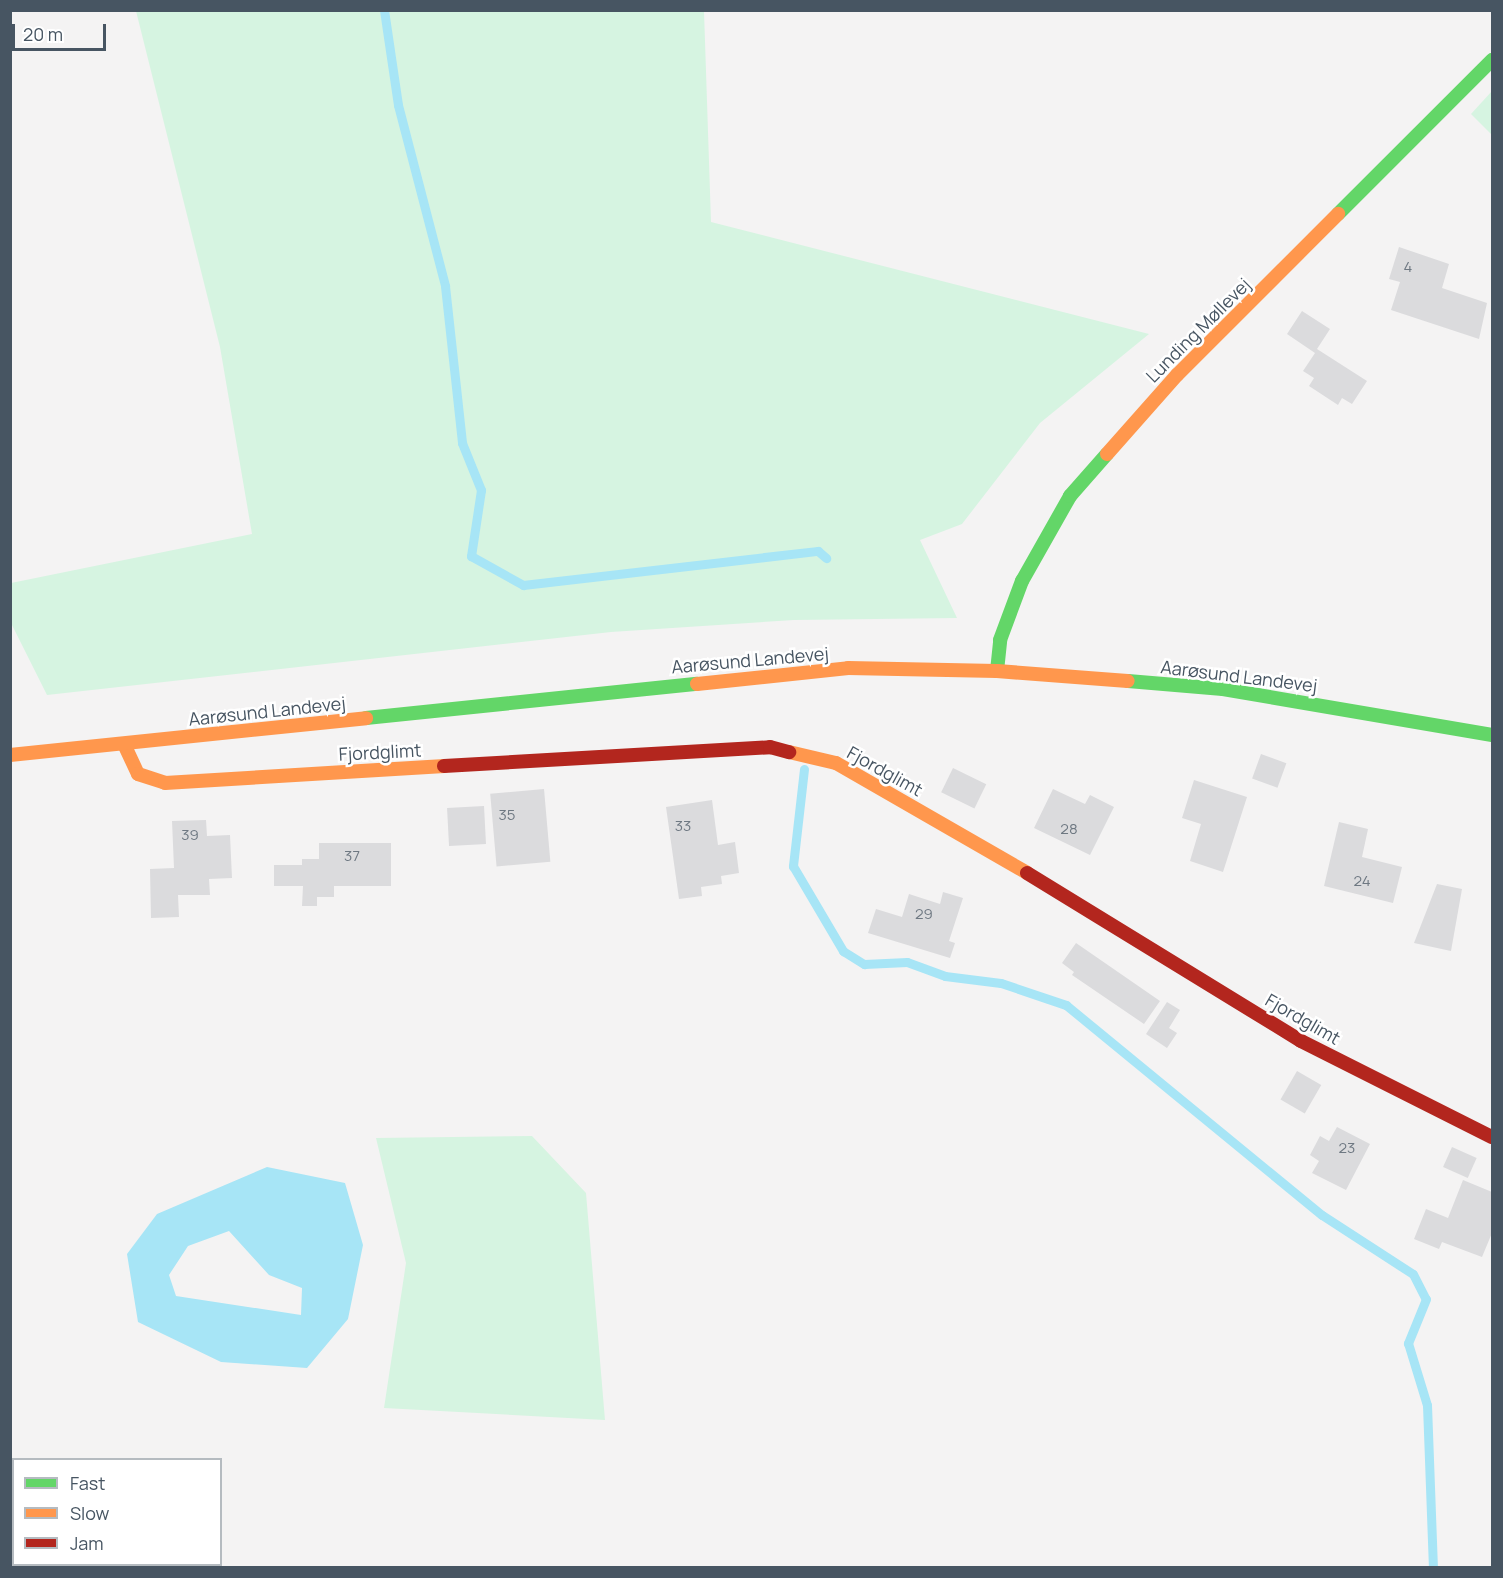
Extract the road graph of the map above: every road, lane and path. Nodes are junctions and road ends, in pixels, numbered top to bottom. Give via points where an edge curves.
1 (1492, 60) edge
2 (998, 671) junction
3 (1492, 735) edge
4 (124, 744) junction
5 (10, 755) edge
6 (1492, 1137) edge

1 - 2 street, Lunding Møllevej via 1178,375 1070,496 1022,581 1000,640
2 - 3 street, Aarøsund Landevej via 1223,689
2 - 4 street, Aarøsund Landevej via 848,669
4 - 5 street, Aarøsund Landevej
4 - 6 street, Fjordglimt via 138,774 165,783 770,747 836,763 1000,856 1301,1041

